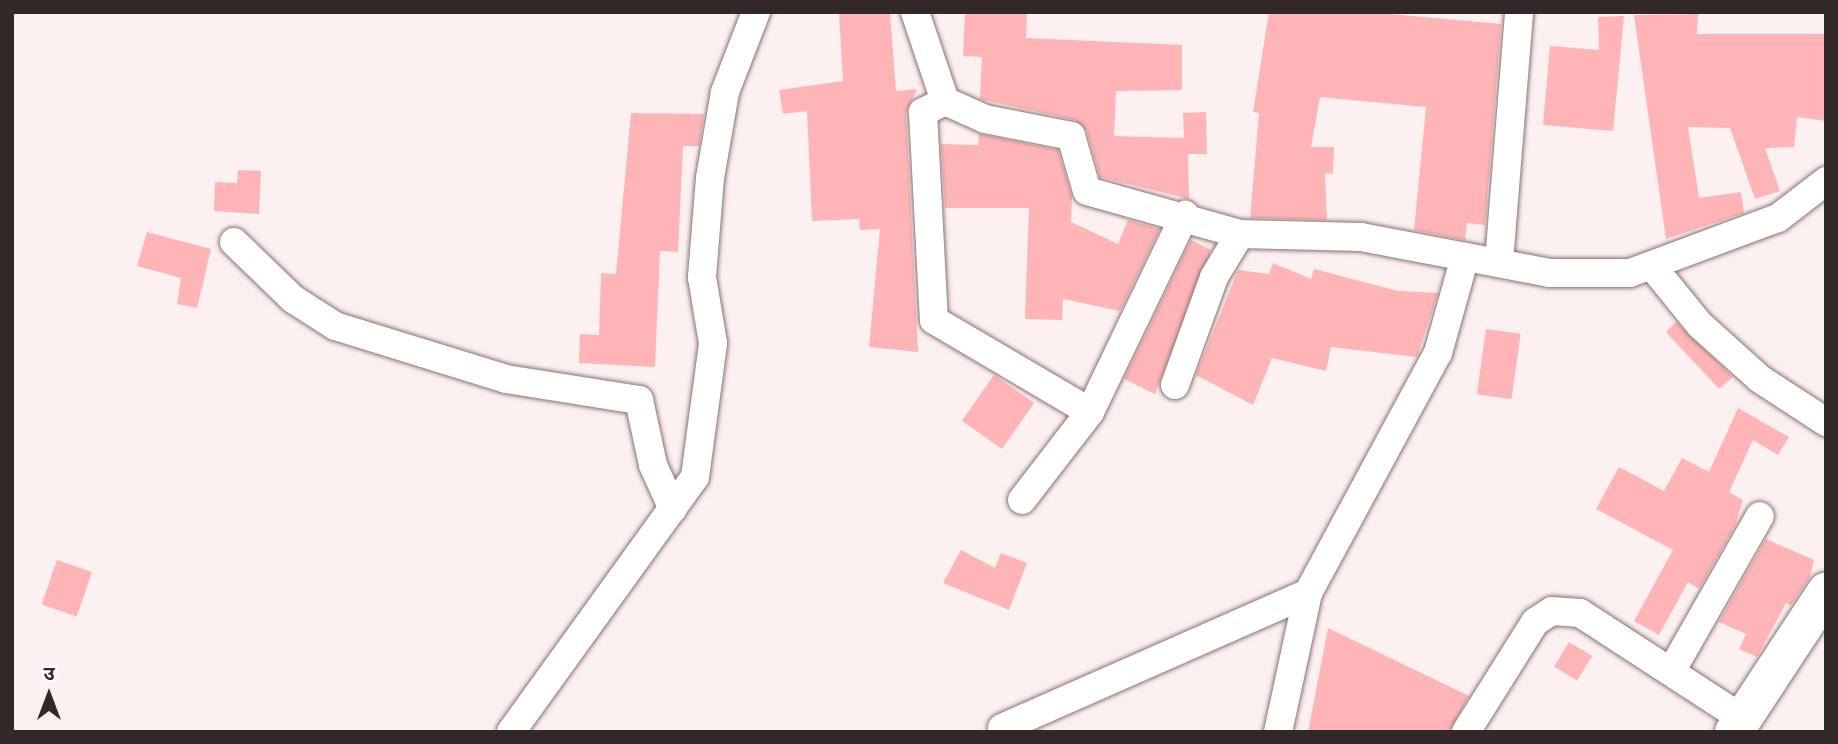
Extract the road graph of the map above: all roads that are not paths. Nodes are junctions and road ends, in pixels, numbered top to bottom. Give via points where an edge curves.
1 (756, 12) edge
2 (915, 12) edge
3 (1519, 12) edge
4 (945, 101) junction
5 (1826, 181) edge
6 (1185, 215) junction
7 (1240, 234) junction
8 (234, 242) dead end
9 (1465, 257) junction
10 (1499, 262) junction
11 (1652, 266) junction
12 (1175, 385) dead end
13 (1090, 412) junction
14 (1826, 422) edge
15 (1023, 500) dead end
16 (673, 509) junction
17 (1760, 516) dead end
18 (1826, 592) edge
19 (1308, 593) junction
20 (1672, 670) junction
21 (1738, 725) edge
22 (1002, 729) dead end
23 (512, 732) edge
24 (1278, 732) edge
25 (1466, 732) edge

1 - 16 street via 725,92 710,178 702,276 713,343 706,418 695,477
2 - 4 street
3 - 10 street
4 - 6 street via 985,119 1071,136 1087,191
4 - 13 street via 923,112 934,320
5 - 11 street via 1778,218
6 - 7 street
6 - 13 street
7 - 9 street via 1361,237
7 - 12 street via 1214,277
8 - 16 street via 293,299 335,326 506,379 639,400 653,465
9 - 10 street
9 - 19 street via 1438,353
10 - 11 street via 1549,273 1630,273
11 - 14 street via 1700,325 1759,379
13 - 15 street
16 - 23 street
17 - 20 street
18 - 21 main road
19 - 22 street
19 - 24 street
20 - 21 street
20 - 25 street via 1580,614 1552,611 1535,622

